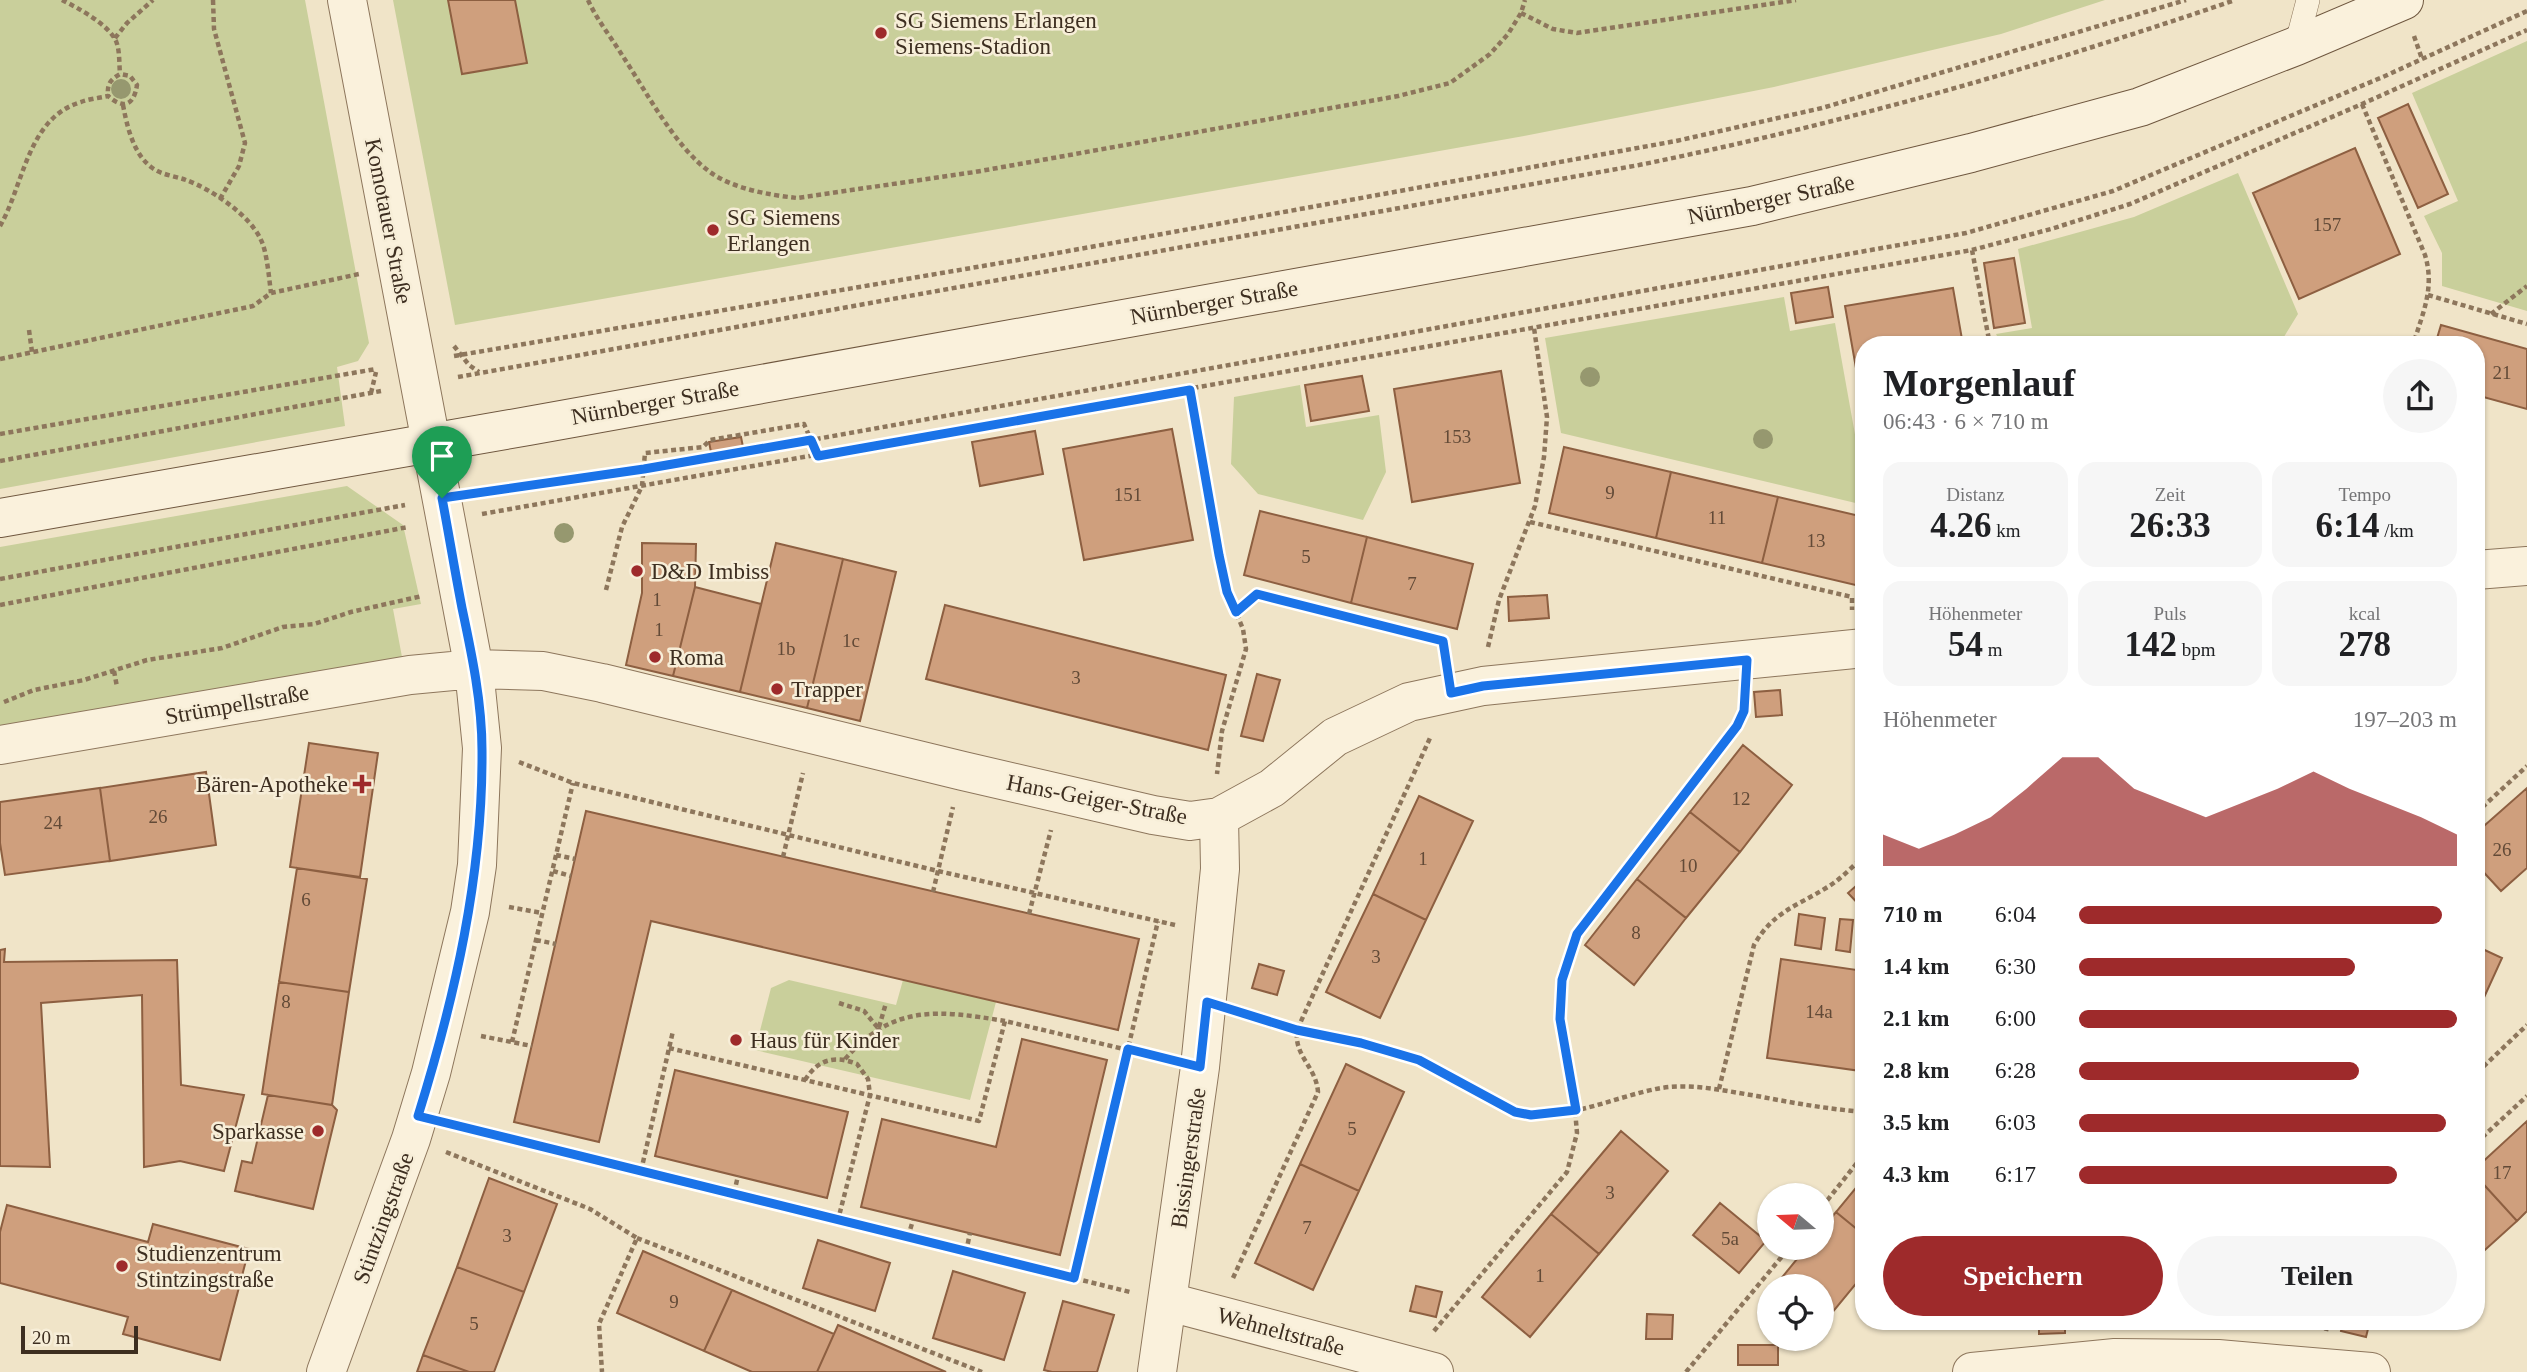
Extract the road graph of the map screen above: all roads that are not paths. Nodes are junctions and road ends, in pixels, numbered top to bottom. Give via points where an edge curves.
1 (347, 0) edge
2 (2308, 0) edge
3 (2404, 0) edge
4 (2296, 46) junction
5 (432, 442) junction
6 (0, 518) edge
7 (2527, 566) edge
8 (2485, 569) edge
9 (1855, 649) edge
10 (474, 669) junction
11 (0, 745) edge
12 (1219, 817) junction
13 (1168, 1302) junction
14 (2217, 1365) edge
15 (1421, 1369) edge
16 (326, 1372) edge
17 (1157, 1372) edge
18 (1972, 1372) edge
19 (2371, 1372) edge

1 - 5 street, Komotauer Straße
2 - 4 lane
3 - 4 street, Nürnberger Straße
4 - 5 street, Nürnberger Straße via 2140,107 1752,206
5 - 6 street, Nürnberger Straße
5 - 10 street, Stintzingstraße
7 - 8 street
9 - 12 street, Hans-Geiger-Straße via 1467,689 1409,702 1335,737 1272,788
10 - 11 street, Strümpellstraße via 407,675
10 - 12 street, Hans-Geiger-Straße via 570,676 1153,815 1191,821
10 - 16 street, Stintzingstraße via 482,748 472,900 415,1127
12 - 13 street, Bissingerstraße via 1220,869 1207,1002
13 - 15 street, Wehneltstraße
13 - 17 street, Bissingerstraße
14 - 18 street via 2115,1358
14 - 19 street

